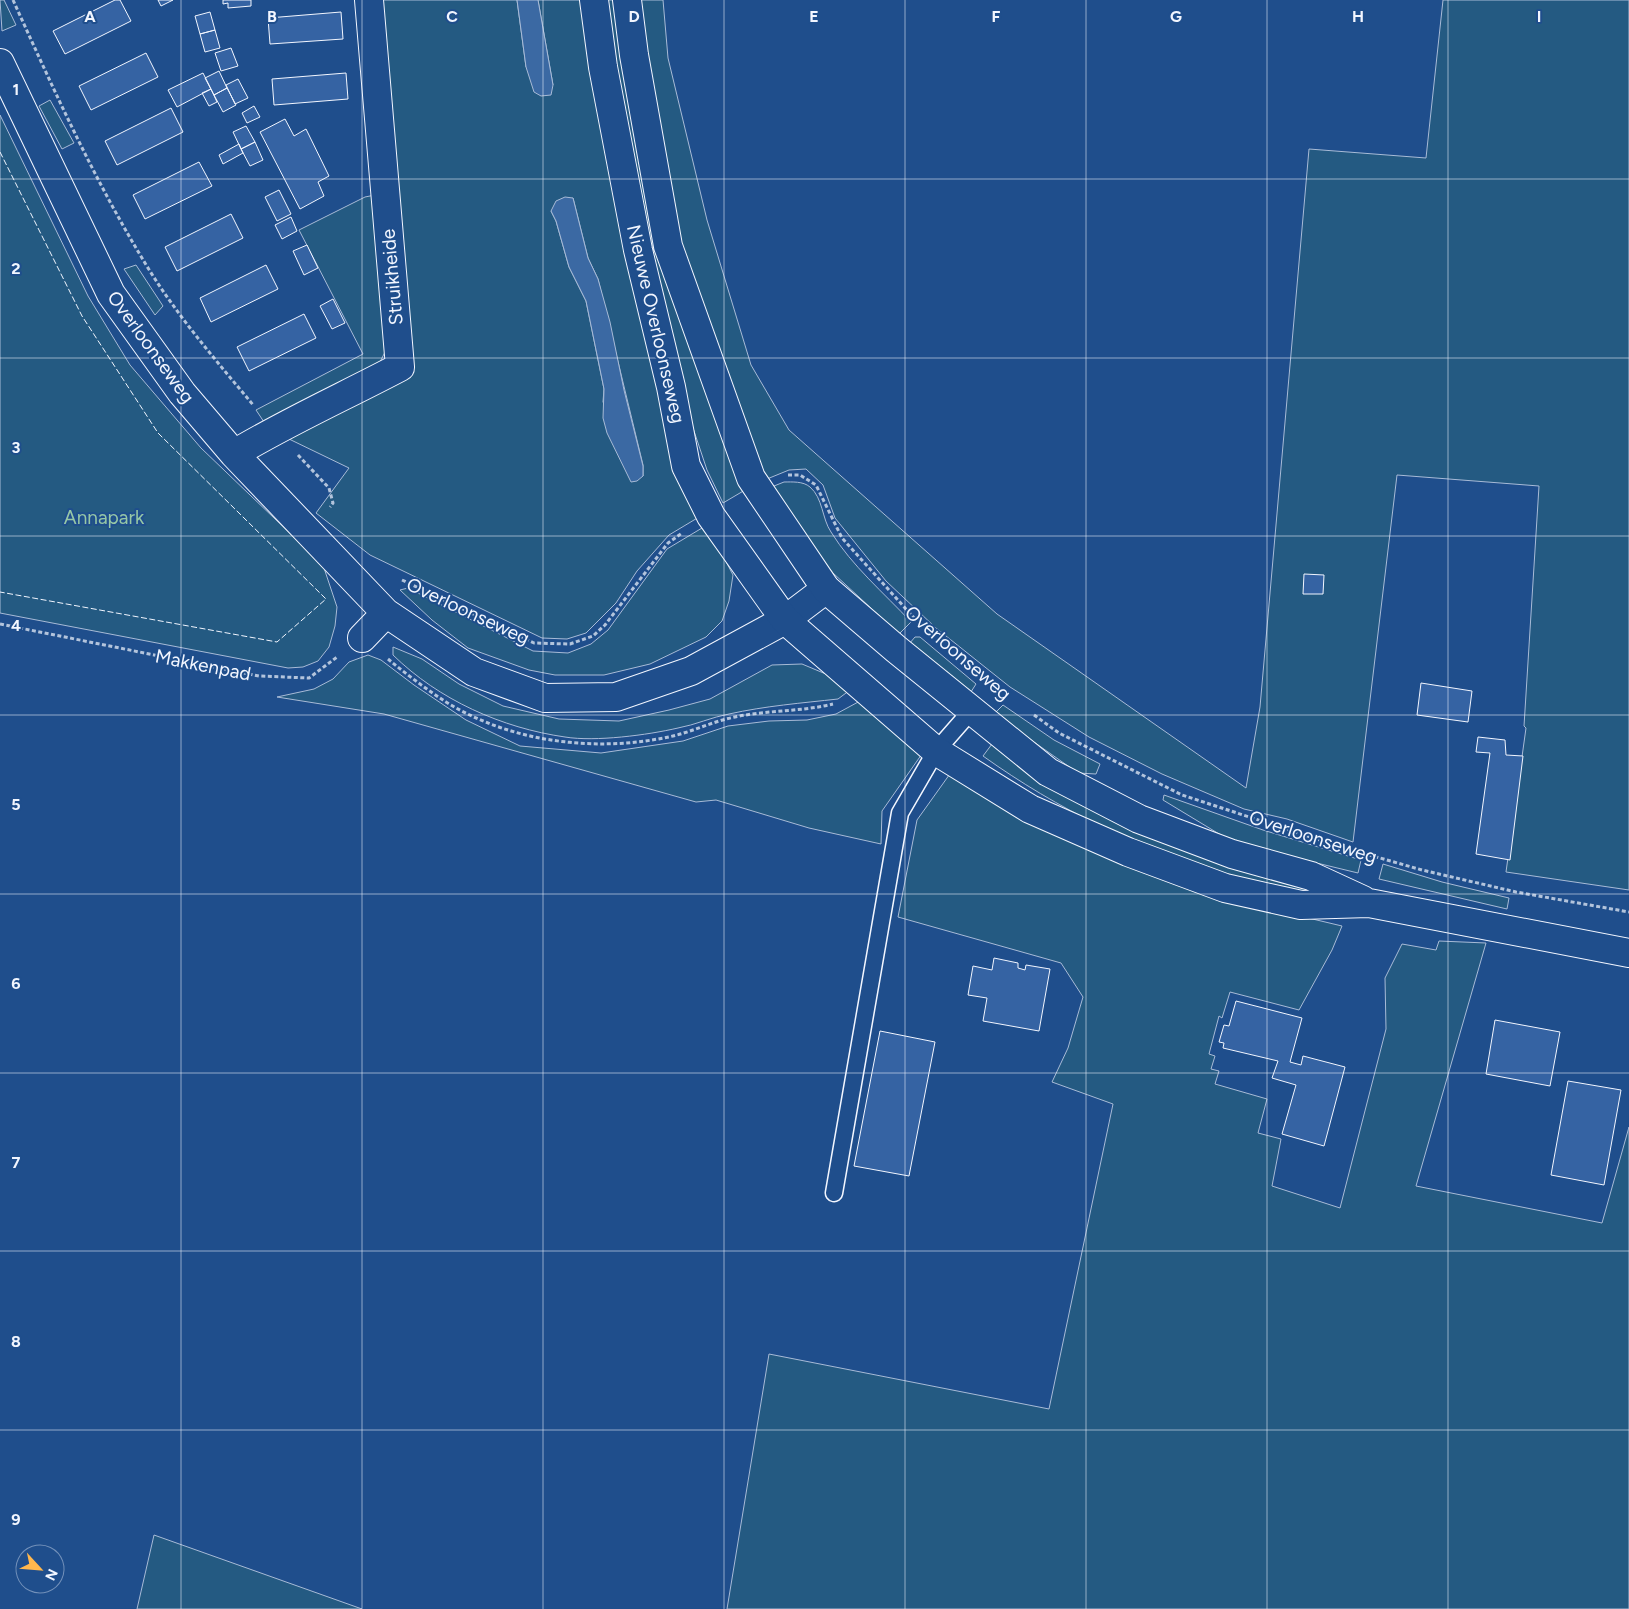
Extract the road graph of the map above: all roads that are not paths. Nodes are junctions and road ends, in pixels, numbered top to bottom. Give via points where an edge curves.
1 (369, 0) edge
2 (594, 0) edge
3 (627, 0) edge
4 (0, 62) edge
5 (234, 454) junction
6 (826, 589) junction
7 (386, 613) junction
8 (785, 620) junction
9 (362, 638) road end
10 (971, 710) junction
11 (936, 751) junction
12 (1369, 903) junction
13 (1629, 953) edge
14 (834, 1193) dead end

1 - 5 street, Struikheide via 400,367 273,430
2 - 8 street, Nieuwe Overloonseweg via 638,250 672,387 686,466 711,516
3 - 6 street, Nieuwe Overloonseweg via 668,246 751,478
4 - 5 street, Overloonseweg via 111,294 182,393
5 - 7 street, Overloonseweg
6 - 8 street, Overloonseweg
6 - 10 street, Overloonseweg
7 - 8 street, Overloonseweg via 474,672 545,698 616,697 691,671
7 - 9 street
8 - 11 street, Overloonseweg
10 - 11 lane
10 - 12 street, Overloonseweg via 1048,772 1139,819 1232,854 1311,876
11 - 12 street, Overloonseweg via 1030,809 1128,852 1225,888 1301,905
11 - 14 lane via 900,812
12 - 13 street, Overloonseweg

